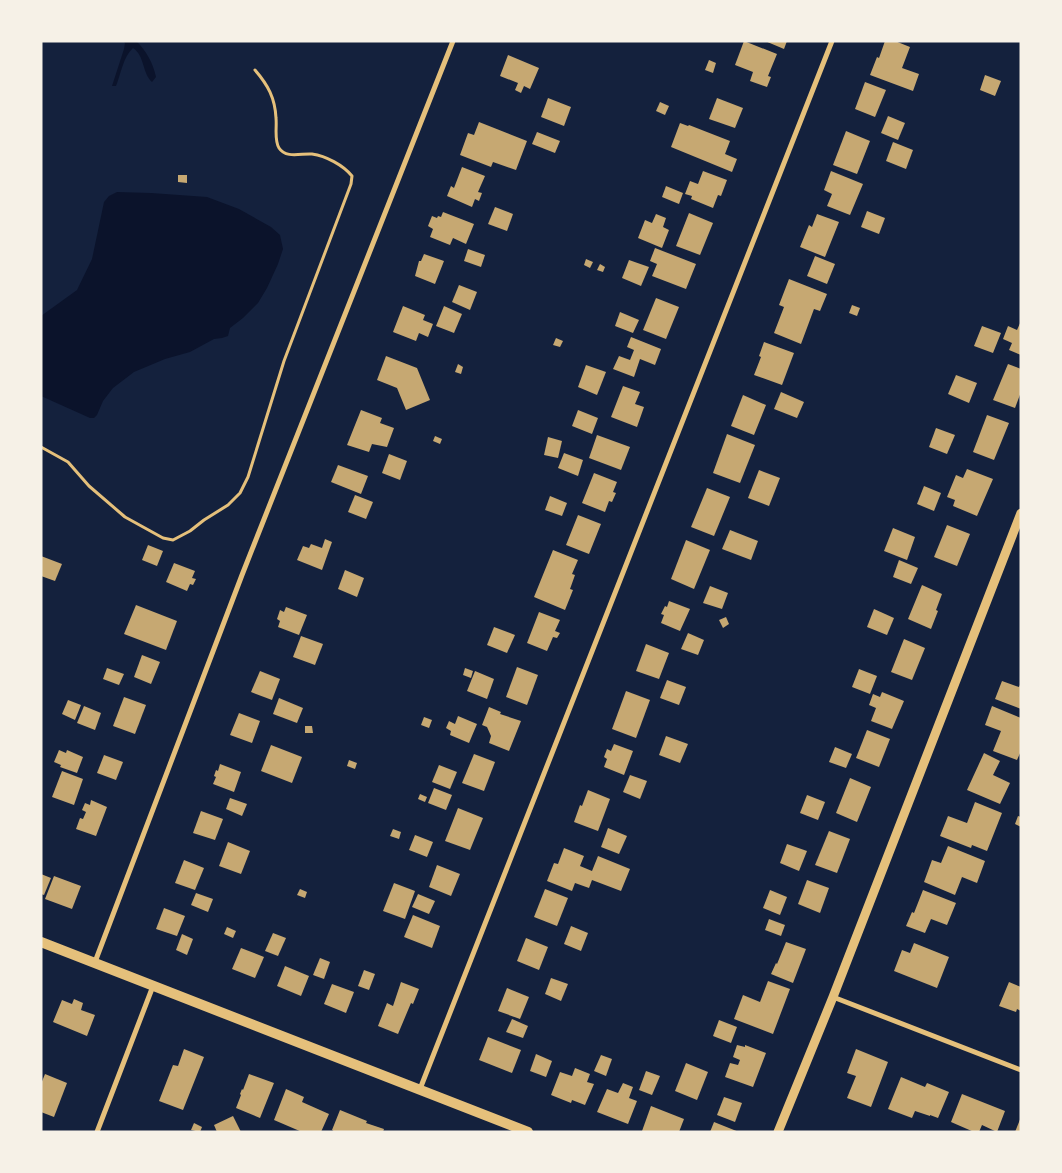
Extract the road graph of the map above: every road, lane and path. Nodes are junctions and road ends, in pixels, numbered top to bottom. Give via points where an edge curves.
1 (453, 41) edge
2 (832, 41) edge
3 (255, 70) dead end
4 (41, 447) edge
5 (1021, 513) edge
6 (41, 942) edge
7 (95, 962) junction
8 (153, 985) junction
9 (833, 997) junction
10 (1021, 1070) edge
11 (420, 1089) junction
12 (97, 1132) edge
13 (528, 1132) edge
14 (778, 1132) edge

1 - 7 street via 242,575
2 - 11 street
3 - 4 path via 272,98 278,148 293,155 322,156 352,176 275,386 248,477 240,493 190,532 173,540 163,538 125,517 89,486 68,462
5 - 9 street
6 - 7 main road
7 - 8 main road
8 - 11 main road
8 - 12 street
9 - 10 street
9 - 14 street
11 - 13 main road

